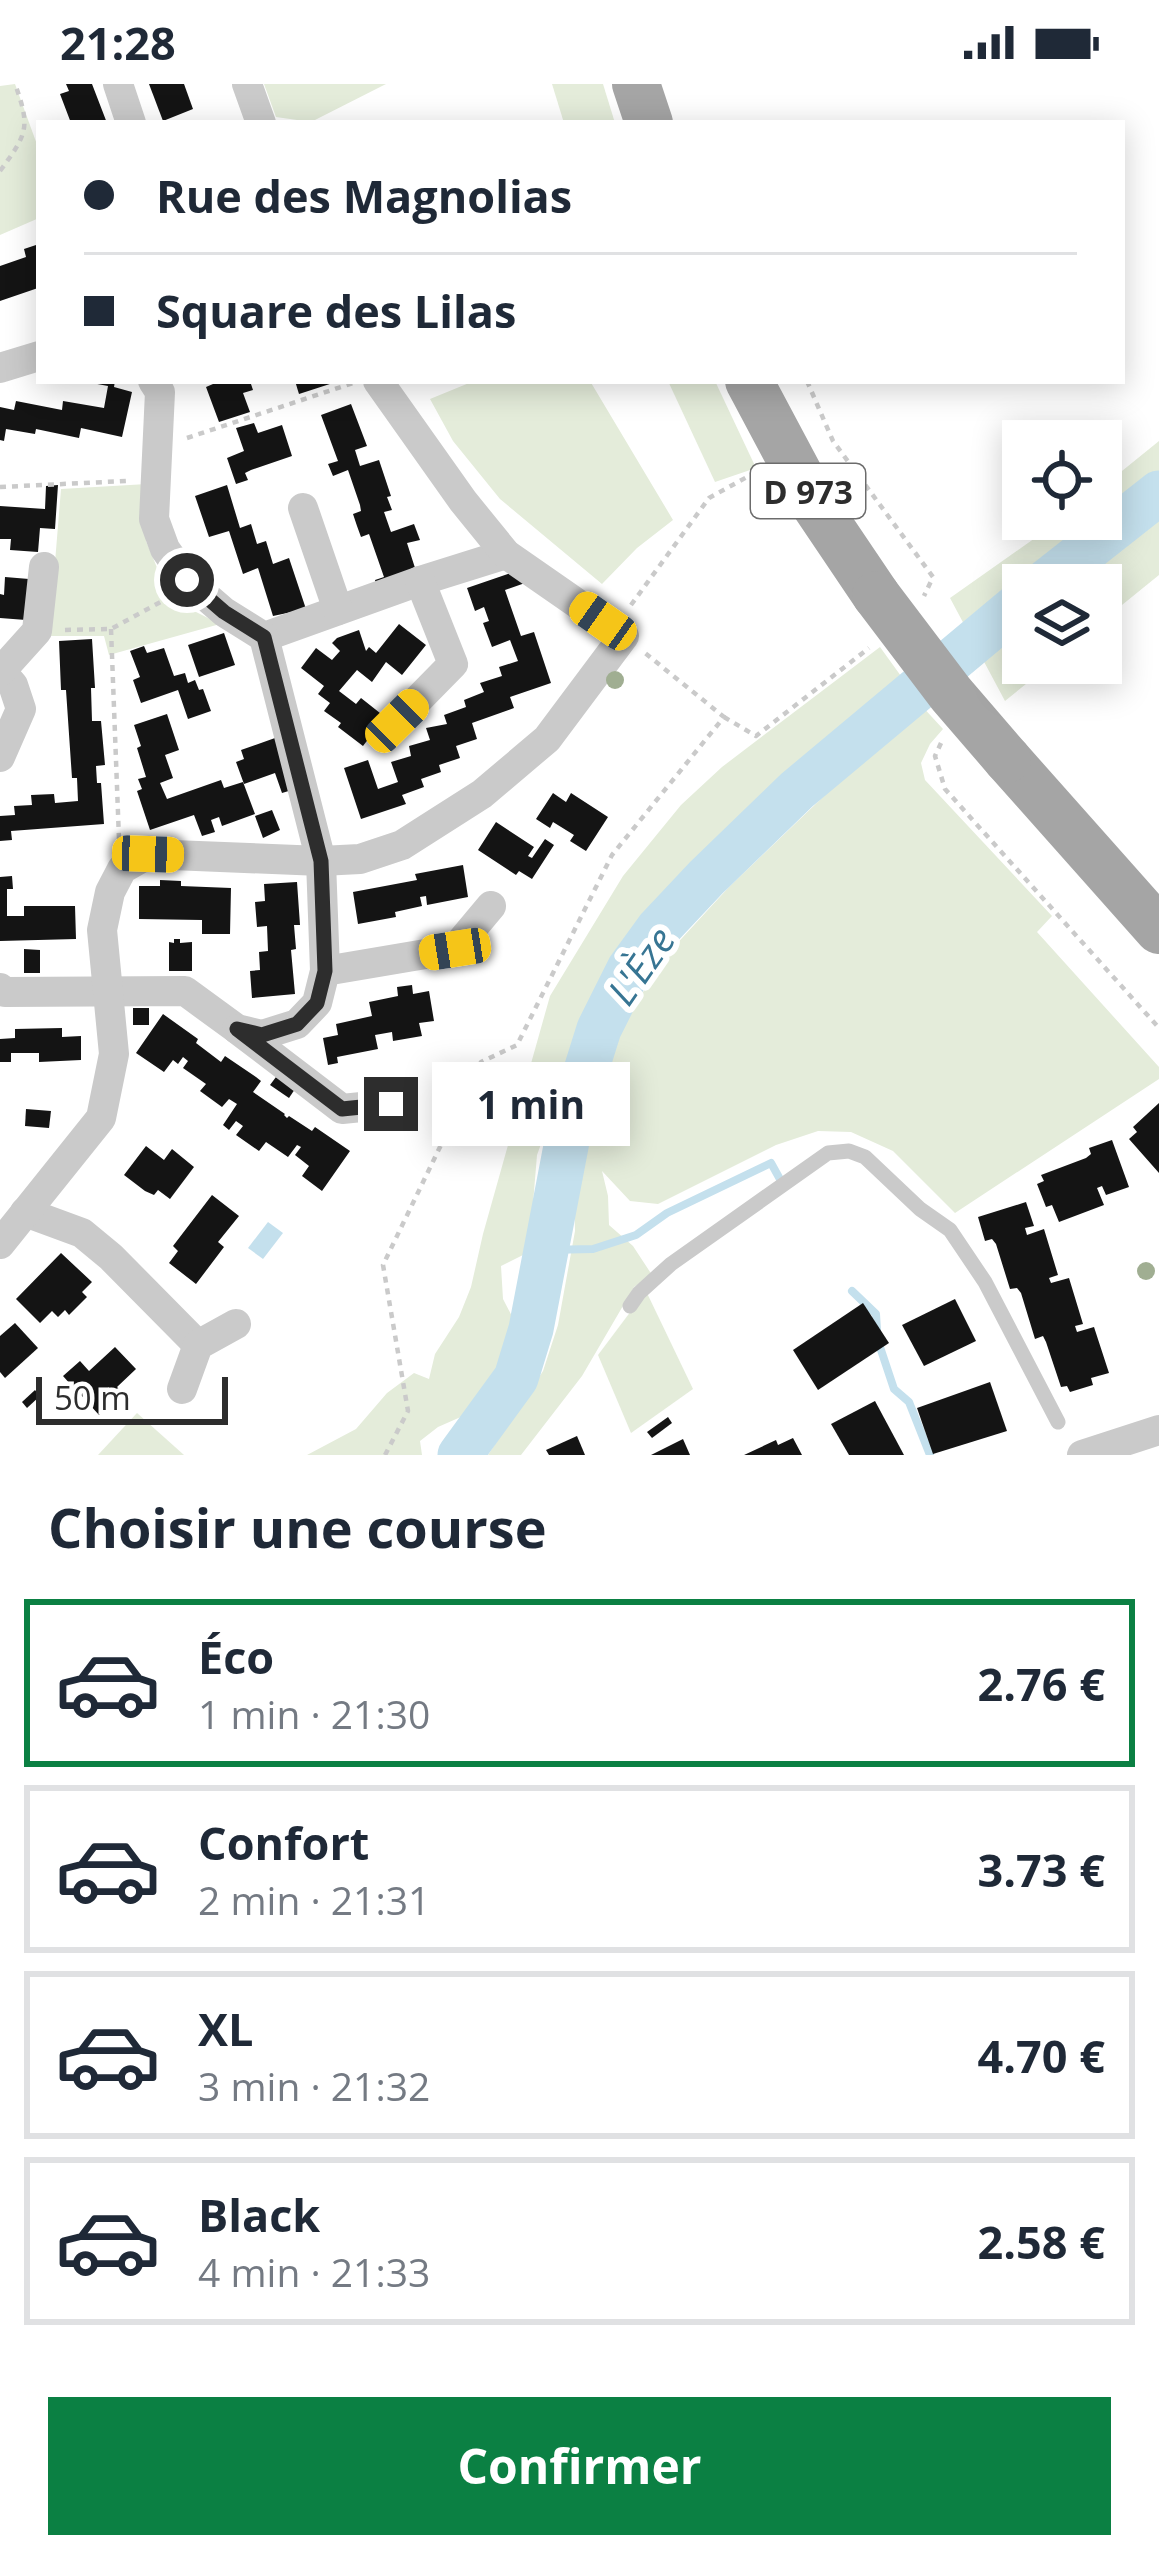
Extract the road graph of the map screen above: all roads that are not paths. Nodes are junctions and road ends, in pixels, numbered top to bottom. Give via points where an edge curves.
1 (118, 84) edge
2 (247, 84) edge
3 (636, 84) edge
4 (130, 120) edge
5 (260, 120) edge
6 (648, 120) edge
7 (36, 357) edge
8 (0, 368) edge
9 (155, 384) edge
10 (380, 384) edge
11 (751, 384) edge
12 (303, 508) dead end
13 (506, 554) junction
14 (44, 567) dead end
15 (420, 581) junction
16 (338, 610) junction
17 (264, 637) junction
18 (1, 670) edge
19 (397, 721) dead end
20 (0, 757) edge
21 (321, 861) junction
22 (491, 906) dead end
23 (1159, 930) edge
24 (325, 971) junction
25 (0, 988) edge
26 (106, 990) junction
27 (237, 1029) junction
28 (391, 1104) dead end
29 (25, 1213) junction
30 (0, 1244) edge
31 (630, 1306) dead end
32 (236, 1324) dead end
33 (198, 1346) junction
34 (182, 1389) dead end
35 (1058, 1422) dead end
36 (1159, 1430) edge
37 (1082, 1455) edge

1 - 4 street
2 - 5 street
3 - 6 main road
7 - 8 street
9 - 17 street via 154,519 165,550 192,584
10 - 13 street
11 - 23 main road, D 973, bridge via 814,503 876,595 951,694
12 - 16 street
13 - 15 street
13 - 21 street via 613,628 547,739 482,794 401,844 360,859
14 - 18 street via 37,631
15 - 16 street
15 - 19 street via 452,664
16 - 17 street
17 - 21 street
18 - 20 street via 21,709
21 - 24 street
21 - 26 street via 148,854 122,869 102,930
22 - 24 street via 455,949
24 - 27 street via 317,1003 297,1024 262,1035
25 - 26 street
26 - 27 street via 185,991
26 - 29 street via 114,1054 101,1118
27 - 28 street via 342,1109
29 - 30 street
29 - 33 street via 82,1233
31 - 35 lane via 671,1264 828,1153 849,1151 950,1229
32 - 33 street
33 - 34 street
36 - 37 street

